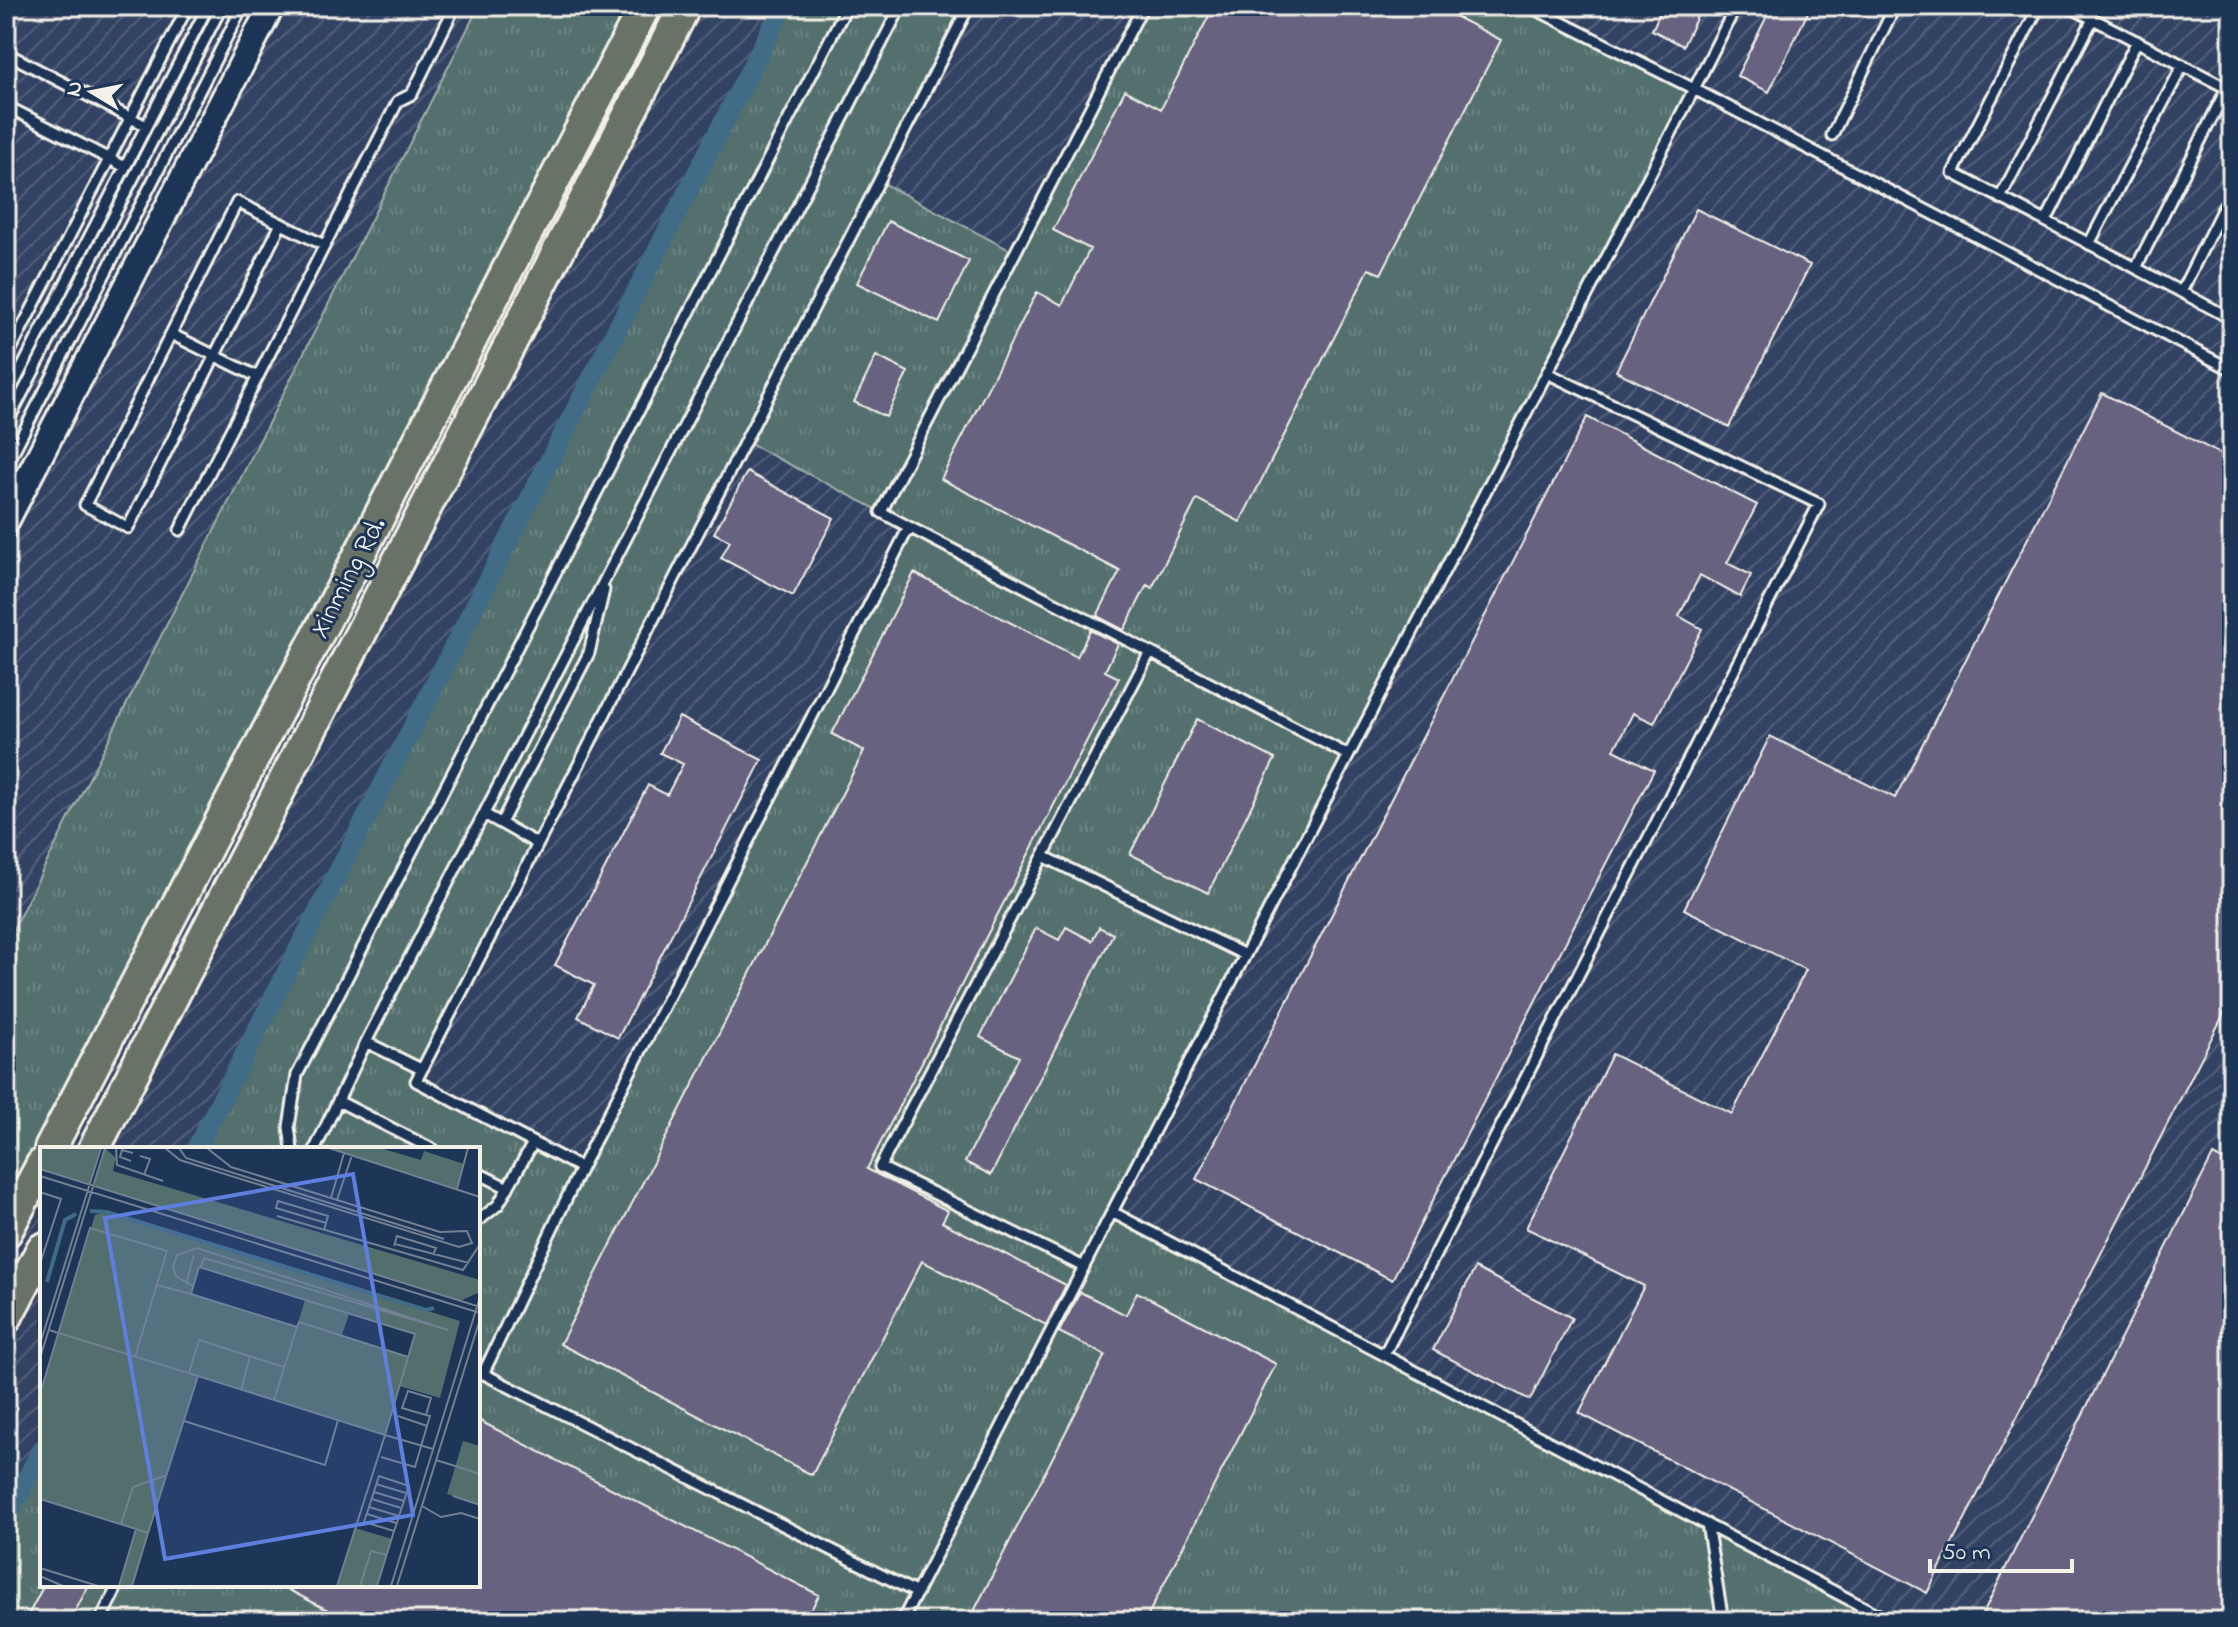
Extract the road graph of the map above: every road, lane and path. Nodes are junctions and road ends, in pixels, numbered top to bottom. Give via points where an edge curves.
1 (188, 6) edge
2 (208, 6) edge
3 (222, 6) edge
4 (243, 6) edge
5 (263, 6) edge
6 (271, 6) edge
7 (280, 6) edge
8 (455, 6) edge
9 (645, 6) edge
10 (685, 6) edge
11 (847, 6) edge
12 (901, 6) edge
13 (969, 6) edge
14 (1143, 6) edge
15 (1529, 6) edge
16 (1736, 6) edge
17 (1895, 6) edge
18 (2039, 6) edge
19 (2068, 6) edge
20 (2093, 19) junction
21 (2137, 41) junction
22 (6, 53) edge
23 (2183, 65) junction
24 (1694, 89) junction
25 (2230, 89) edge
26 (6, 106) edge
27 (130, 118) junction
28 (146, 126) junction
29 (1832, 135) dead end
30 (109, 159) junction
31 (125, 167) junction
32 (2232, 190) edge
33 (2000, 198) junction
34 (2046, 221) junction
35 (281, 224) junction
36 (2089, 244) junction
37 (324, 245) junction
38 (2136, 268) junction
39 (2181, 292) junction
40 (2232, 309) edge
41 (171, 334) junction
42 (215, 356) junction
43 (6, 359) edge
44 (2232, 370) edge
45 (1547, 373) junction
46 (258, 377) junction
47 (6, 399) edge
48 (6, 425) edge
49 (6, 466) edge
50 (6, 504) edge
51 (6, 521) edge
52 (909, 527) junction
53 (180, 530) dead end
54 (6, 538) edge
55 (607, 575) junction
56 (1150, 652) junction
57 (1348, 755) junction
58 (484, 814) junction
59 (501, 823) junction
60 (538, 844) junction
61 (1043, 856) junction
62 (1245, 955) junction
63 (366, 1042) junction
64 (421, 1069) junction
65 (338, 1101) junction
66 (533, 1143) junction
67 (51, 1147) edge
68 (95, 1147) edge
69 (292, 1147) edge
70 (316, 1147) edge
71 (428, 1147) edge
72 (40, 1168) edge
73 (581, 1168) junction
74 (480, 1174) edge
75 (508, 1188) junction
76 (1112, 1212) junction
77 (480, 1219) edge
78 (6, 1232) edge
79 (40, 1253) edge
80 (1084, 1267) junction
81 (6, 1318) edge
82 (1384, 1355) junction
83 (481, 1372) edge
84 (1707, 1524) junction
85 (117, 1587) edge
86 (917, 1593) junction
87 (100, 1621) edge
88 (902, 1621) edge
89 (1723, 1621) edge
90 (1890, 1621) edge

1 - 27 lane
2 - 28 lane
3 - 48 lane
4 - 49 lane
5 - 50 lane
6 - 51 lane
7 - 54 lane
8 - 37 lane via 412,94 398,101
9 - 67 main road, Xinming Rd.
10 - 68 main road, Xinming Rd.
11 - 69 lane via 297,1075 289,1127
12 - 55 lane
13 - 60 lane
14 - 52 lane via 881,512
15 - 24 lane
16 - 24 lane
17 - 29 lane
18 - 33 lane via 1953,173
19 - 20 lane
20 - 21 lane
20 - 33 lane
21 - 23 lane
21 - 34 lane
22 - 27 lane
23 - 25 lane
23 - 36 lane
24 - 44 lane
24 - 45 lane
25 - 38 lane
26 - 30 lane
27 - 28 lane
27 - 30 lane
28 - 31 lane
30 - 31 lane
30 - 43 lane
31 - 47 lane
32 - 39 lane
33 - 34 lane
34 - 36 lane
35 - 37 lane
35 - 41 lane via 237,202
35 - 42 lane
36 - 38 lane
37 - 46 lane
38 - 39 lane
39 - 40 lane via 2228,317
41 - 42 lane
41 - 42 lane via 85,505 128,528
42 - 46 lane
45 - 57 lane
45 - 82 lane via 1819,504
46 - 53 lane
52 - 56 lane
52 - 73 lane
55 - 58 lane
55 - 59 lane via 589,653
56 - 57 lane
56 - 61 lane
57 - 62 lane
58 - 59 lane
58 - 63 lane
59 - 60 lane
60 - 64 lane
61 - 62 lane
61 - 80 lane via 880,1167
62 - 76 lane
63 - 64 lane
63 - 65 lane
64 - 66 lane via 416,1081
65 - 70 lane
65 - 71 lane
66 - 73 lane
66 - 75 lane
72 - 78 main road
73 - 83 lane
74 - 75 lane
75 - 77 lane
76 - 80 lane
76 - 82 lane
79 - 81 main road
80 - 86 lane
82 - 84 lane
83 - 86 lane
84 - 89 lane
84 - 90 lane
85 - 87 lane
86 - 88 lane

